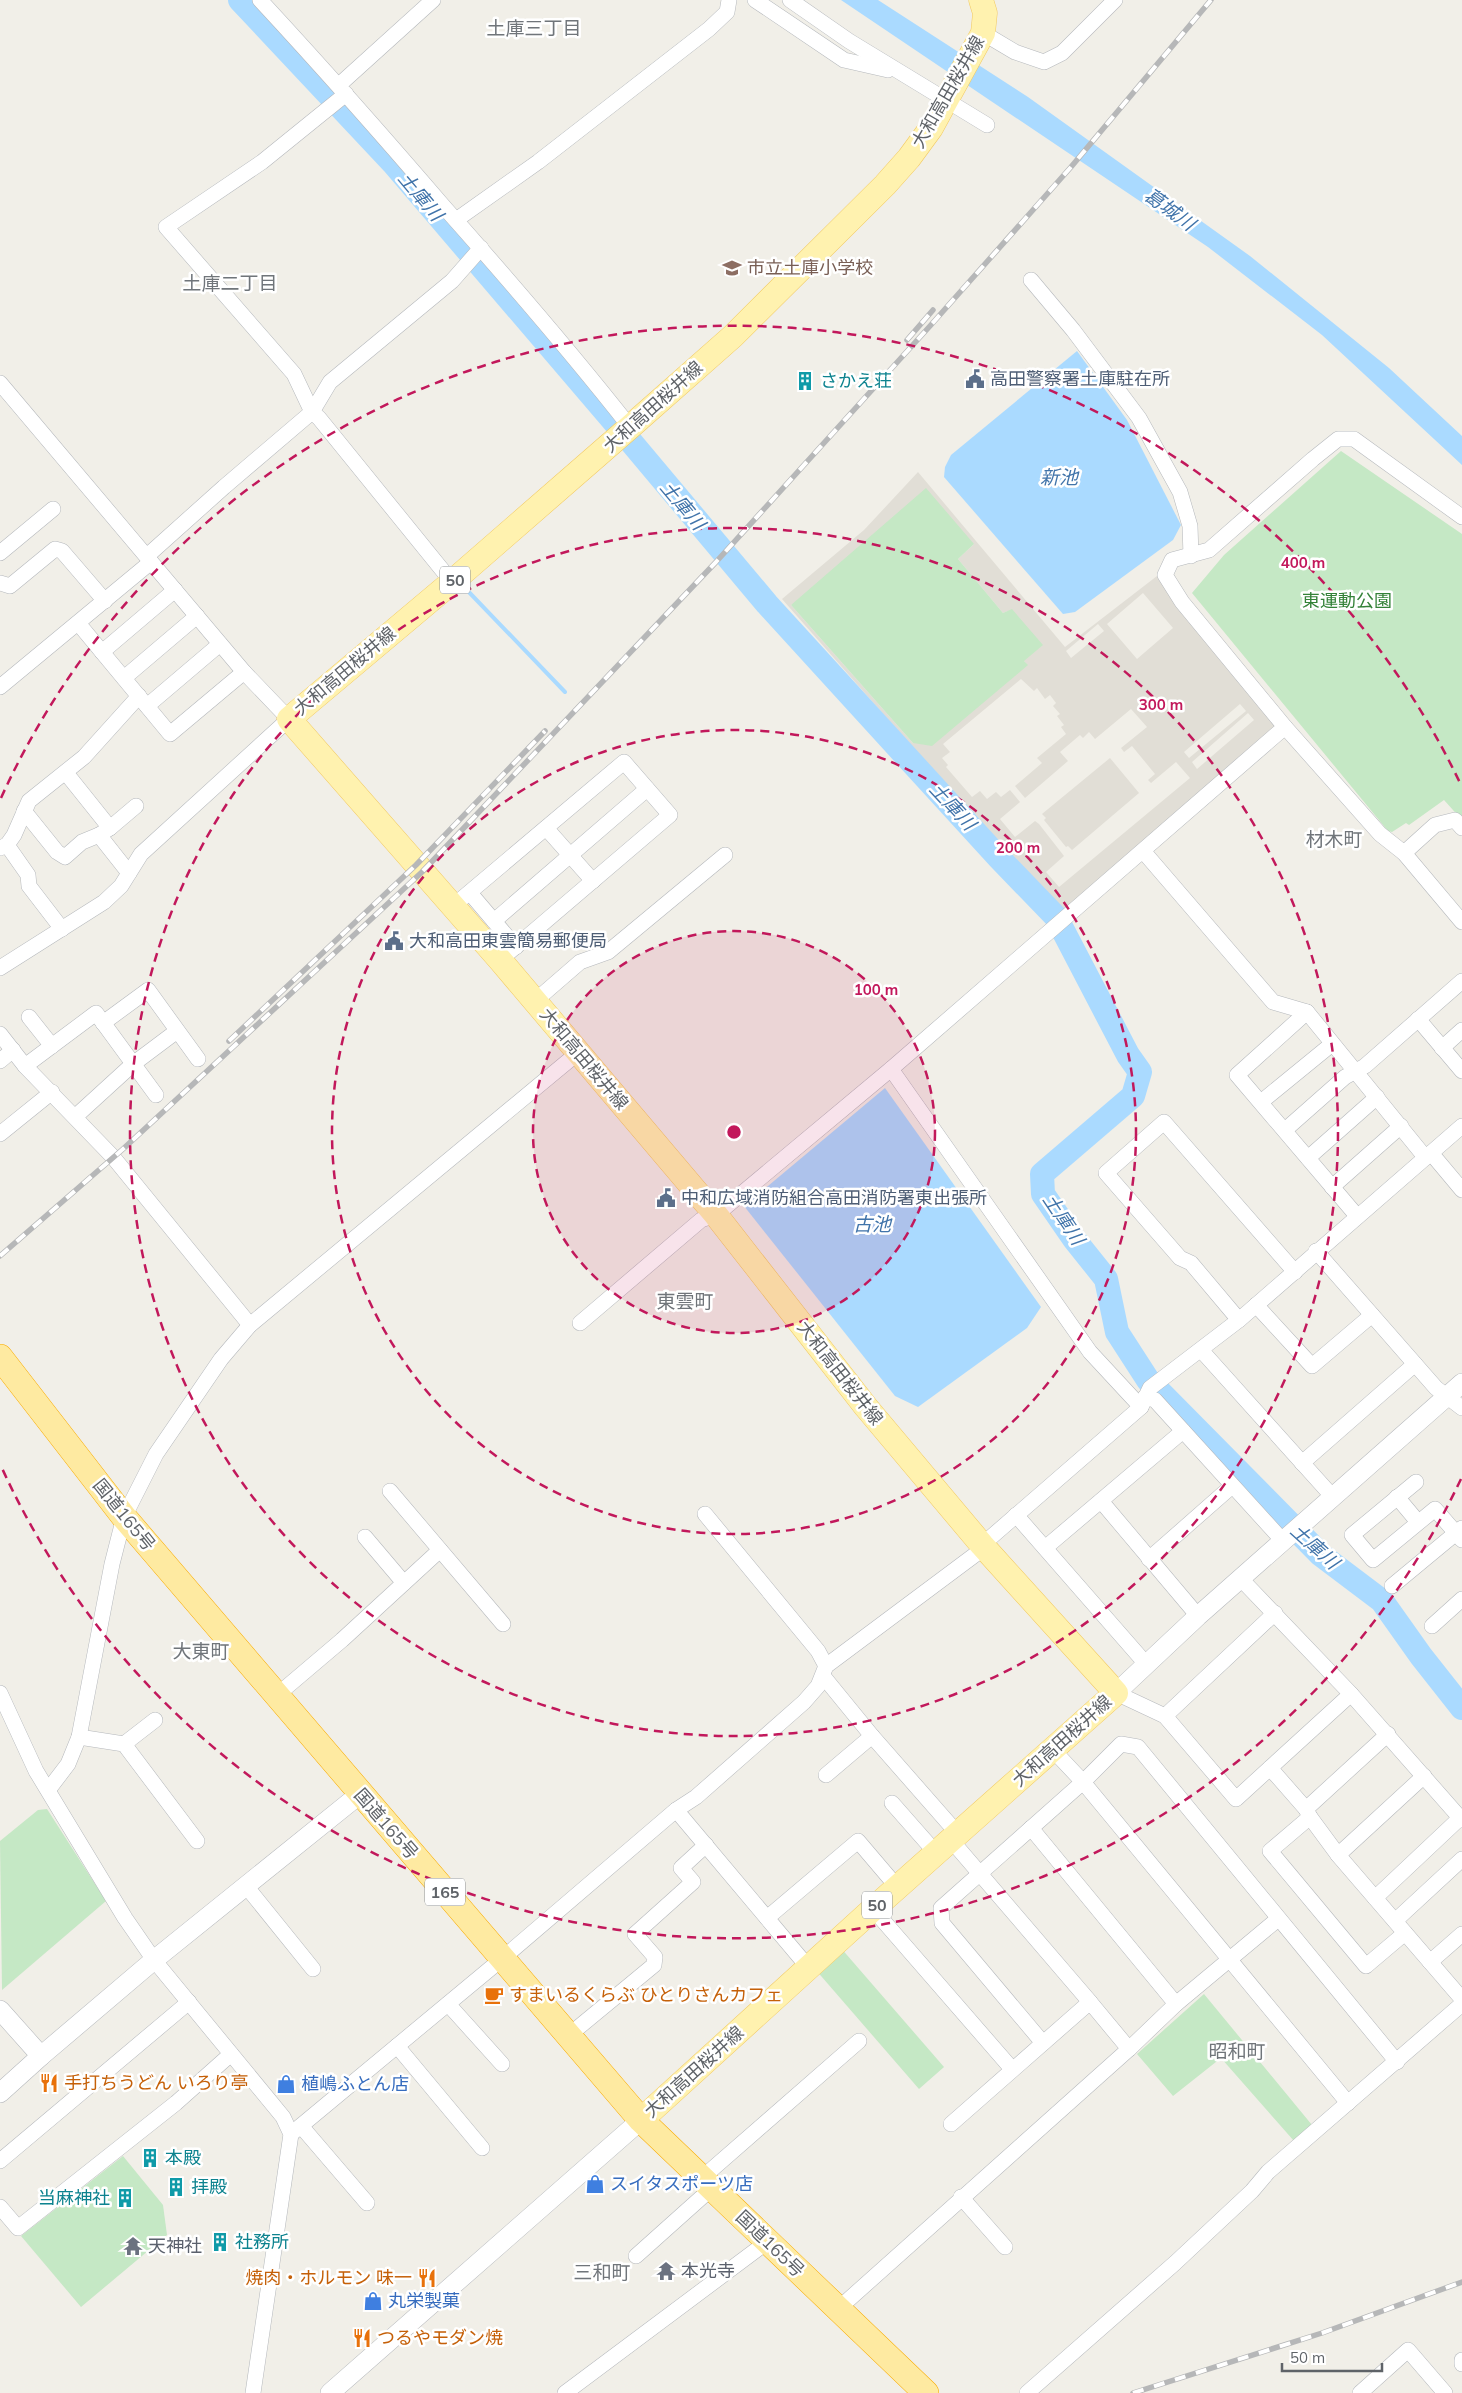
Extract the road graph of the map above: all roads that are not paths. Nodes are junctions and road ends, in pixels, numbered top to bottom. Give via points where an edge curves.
1 (260, 0) edge
2 (433, 0) edge
3 (729, 0) edge
4 (755, 0) edge
5 (790, 0) edge
6 (981, 0) edge
7 (1115, 0) edge
8 (980, 39) junction
9 (900, 72) junction
10 (343, 91) junction
11 (949, 94) junction
12 (987, 125) dead end
13 (456, 220) junction
14 (480, 249) junction
15 (1031, 280) dead end
16 (0, 382) edge
17 (312, 412) junction
18 (626, 432) junction
19 (53, 509) dead end
20 (1462, 517) edge
21 (0, 552) edge
22 (1191, 556) junction
23 (149, 559) junction
24 (452, 582) junction
25 (0, 583) edge
26 (176, 590) junction
27 (106, 600) junction
28 (197, 616) junction
29 (78, 623) junction
30 (220, 644) junction
31 (102, 652) junction
32 (244, 672) junction
33 (124, 678) junction
34 (0, 687) edge
35 (143, 701) junction
36 (289, 718) junction
37 (1285, 727) junction
38 (66, 773) junction
39 (647, 789) junction
40 (136, 806) dead end
41 (24, 811) junction
42 (546, 828) junction
43 (1462, 828) edge
44 (105, 831) junction
45 (3, 847) edge
46 (1143, 851) junction
47 (1404, 853) junction
48 (570, 855) junction
49 (725, 855) dead end
50 (130, 873) junction
51 (593, 881) junction
52 (461, 900) junction
53 (494, 921) junction
54 (1462, 922) edge
55 (62, 929) junction
56 (508, 954) junction
57 (0, 968) edge
58 (1462, 981) edge
59 (535, 1001) junction
60 (1307, 1012) junction
61 (29, 1017) dead end
62 (1418, 1020) junction
63 (103, 1023) junction
64 (1462, 1030) edge
65 (177, 1031) junction
66 (0, 1034) edge
67 (1332, 1044) junction
68 (52, 1046) junction
69 (1442, 1048) junction
70 (13, 1050) junction
71 (579, 1052) junction
72 (198, 1059) dead end
73 (0, 1061) edge
74 (133, 1064) junction
75 (26, 1066) junction
76 (891, 1069) junction
77 (1356, 1071) junction
78 (1462, 1071) edge
79 (52, 1092) junction
80 (156, 1095) dead end
81 (1377, 1097) junction
82 (1261, 1102) junction
83 (76, 1116) junction
84 (1401, 1126) junction
85 (1462, 1126) edge
86 (1284, 1130) junction
87 (0, 1134) edge
88 (1428, 1155) junction
89 (1308, 1158) junction
90 (1332, 1187) junction
91 (1462, 1190) edge
92 (716, 1215) junction
93 (1357, 1216) junction
94 (1316, 1251) junction
95 (1295, 1272) junction
96 (1256, 1305) junction
97 (1372, 1316) junction
98 (1239, 1320) junction
99 (580, 1323) dead end
100 (250, 1325) junction
101 (1197, 1353) junction
102 (0, 1357) edge
103 (1415, 1364) junction
104 (1457, 1396) edge
105 (1145, 1397) junction
106 (1183, 1431) junction
107 (1302, 1463) junction
108 (1416, 1482) dead end
109 (1232, 1486) junction
110 (390, 1491) dead end
111 (1332, 1496) junction
112 (1397, 1497) junction
113 (1101, 1501) junction
114 (705, 1514) dead end
115 (1016, 1515) junction
116 (124, 1517) junction
117 (1418, 1522) junction
118 (1460, 1533) edge
119 (365, 1537) dead end
120 (1284, 1541) junction
121 (982, 1545) junction
122 (1045, 1548) junction
123 (440, 1550) junction
124 (1149, 1559) junction
125 (1241, 1579) junction
126 (404, 1583) junction
127 (1392, 1586) dead end
128 (1462, 1599) edge
129 (1275, 1613) junction
130 (1198, 1616) junction
131 (503, 1624) dead end
132 (1432, 1626) dead end
133 (1147, 1664) junction
134 (825, 1671) junction
135 (0, 1693) edge
136 (1116, 1693) junction
137 (1351, 1694) junction
138 (276, 1696) junction
139 (1165, 1716) junction
140 (155, 1720) dead end
141 (1388, 1734) junction
142 (872, 1736) junction
143 (79, 1737) junction
144 (124, 1744) junction
145 (1053, 1750) junction
146 (1270, 1768) junction
147 (826, 1776) dead end
148 (1424, 1776) junction
149 (1083, 1782) junction
150 (49, 1789) junction
151 (360, 1794) junction
152 (892, 1803) dead end
153 (676, 1810) junction
154 (1308, 1813) junction
155 (1461, 1819) edge
156 (1031, 1828) junction
157 (197, 1841) dead end
158 (948, 1842) junction
159 (706, 1845) junction
160 (1338, 1855) junction
161 (1462, 1859) edge
162 (980, 1874) junction
163 (246, 1886) junction
164 (898, 1888) junction
165 (1375, 1898) junction
166 (873, 1909) junction
167 (767, 1918) junction
168 (1278, 1919) junction
169 (1395, 1921) junction
170 (1405, 1933) junction
171 (1462, 1934) edge
172 (503, 1958) junction
173 (154, 1960) junction
174 (1230, 1960) junction
175 (1430, 1962) junction
176 (808, 1967) junction
177 (313, 1969) dead end
178 (1462, 1999) edge
179 (189, 2002) junction
180 (1090, 2002) junction
181 (448, 2004) junction
182 (1176, 2004) junction
183 (1462, 2004) edge
184 (0, 2010) edge
185 (568, 2036) junction
186 (859, 2041) dead end
187 (1043, 2043) junction
188 (397, 2046) junction
189 (1129, 2049) junction
190 (231, 2054) junction
191 (41, 2056) junction
192 (1397, 2062) junction
193 (502, 2064) dead end
194 (1012, 2070) junction
195 (0, 2093) edge
196 (1348, 2103) junction
197 (640, 2120) junction
198 (951, 2124) dead end
199 (296, 2130) junction
200 (482, 2148) dead end
201 (0, 2161) edge
202 (707, 2183) junction
203 (961, 2197) junction
204 (367, 2203) dead end
205 (0, 2207) edge
206 (767, 2242) junction
207 (1005, 2247) dead end
208 (636, 2256) dead end
209 (837, 2310) junction
210 (1462, 2360) edge
211 (1462, 2364) edge
212 (253, 2393) edge
213 (330, 2393) edge
214 (565, 2393) edge
215 (926, 2393) edge
216 (1027, 2393) edge
217 (1360, 2393) edge
218 (1445, 2393) edge

1 - 10 street
2 - 10 street
3 - 13 street via 727,12 710,29 538,162
4 - 9 street via 844,60
5 - 9 street
6 - 8 main road, 大和高田桜井線 / 50 via 985,13
7 - 8 street via 1062,53 1044,62
8 - 11 main road, 大和高田桜井線 / 50
9 - 11 street
10 - 13 street
10 - 17 street via 262,162 166,227 294,374
11 - 12 street
11 - 18 main road, 大和高田桜井線 / 50 via 931,128 885,185 822,244 733,336
13 - 14 street
14 - 17 street via 452,281 330,382
14 - 18 street via 589,375
15 - 22 street via 1139,418 1180,492 1190,526
16 - 23 street
17 - 23 street via 224,487
17 - 24 street
18 - 24 main road, 大和高田桜井線 / 50
19 - 21 street
20 - 22 street via 1354,439 1338,439 1209,550
22 - 37 street via 1172,560 1165,575 1182,602
23 - 26 street
23 - 27 street
24 - 36 main road, 大和高田桜井線 / 50
25 - 27 street via 10,586 55,549 62,551
26 - 28 street
26 - 31 street
27 - 29 street
28 - 30 street
28 - 33 street
29 - 31 street
29 - 34 street
30 - 32 street
30 - 35 street
31 - 33 street
32 - 35 street via 170,734
32 - 36 street
33 - 35 street
35 - 38 street
36 - 50 street via 140,854
36 - 52 main road, 大和高田桜井線
37 - 46 street
37 - 47 street via 1380,834
38 - 41 street via 30,801
38 - 44 street
39 - 42 street via 624,762
39 - 48 street
39 - 51 street via 670,815
40 - 44 street
41 - 44 street via 57,852 65,857 82,842
41 - 45 street
42 - 48 street
42 - 52 street
43 - 47 street via 1455,820 1435,825
44 - 50 street
45 - 55 street via 28,875 29,886
46 - 60 street via 1273,1002
46 - 76 street
47 - 54 street
48 - 51 street
48 - 53 street
49 - 59 street via 608,952 580,962
50 - 55 street via 104,902
51 - 56 street
52 - 53 street
52 - 56 main road, 大和高田桜井線
53 - 56 street
55 - 57 street
56 - 59 main road, 大和高田桜井線
58 - 62 street
59 - 71 main road, 大和高田桜井線
60 - 67 street
60 - 82 street via 1237,1075
61 - 68 street
62 - 69 street
62 - 77 street
63 - 65 street via 148,990
63 - 68 street via 96,1013
63 - 74 street
64 - 69 street
65 - 72 street
65 - 74 street
66 - 70 street
67 - 77 street
67 - 82 street
68 - 75 street
69 - 78 street
70 - 73 street
70 - 75 street
71 - 92 main road, 大和高田桜井線
71 - 100 street
74 - 80 street
74 - 83 street
75 - 79 street
76 - 92 street
76 - 105 street via 1090,1352
77 - 81 street
77 - 86 street
79 - 83 street
79 - 87 street
81 - 84 street
81 - 89 street
82 - 86 street
83 - 100 street
84 - 88 street
84 - 90 street
85 - 88 street
86 - 89 street
88 - 91 street
88 - 93 street
89 - 90 street
90 - 93 street
92 - 99 street via 701,1220
92 - 121 main road, 大和高田桜井線 via 866,1407
93 - 94 street
94 - 95 street
94 - 97 street
95 - 96 street
95 - 98 street via 1164,1122 1106,1173 1180,1258 1191,1263
96 - 97 street via 1312,1366
96 - 98 street
97 - 103 street
98 - 101 street
100 - 116 street via 221,1359 156,1454
101 - 105 street
101 - 107 street
102 - 116 highway, 国道165号 / 165
103 - 104 street via 1436,1388
103 - 107 street
104 - 111 street
105 - 106 street via 1155,1400
105 - 115 street
106 - 109 street
106 - 113 street
107 - 111 street
108 - 112 street
109 - 120 street
109 - 124 street
110 - 123 street
111 - 120 street
112 - 117 street
112 - 117 street via 1352,1535 1373,1560
113 - 122 street
113 - 124 street
114 - 134 street via 818,1651
115 - 121 street
115 - 122 street
116 - 138 highway, 国道165号 / 165
116 - 143 street
117 - 118 street via 1435,1509
118 - 127 street
119 - 126 street
120 - 125 street
121 - 134 street via 976,1554
121 - 136 main road, 大和高田桜井線
122 - 133 street
123 - 126 street
123 - 131 street
124 - 130 street
125 - 129 street
125 - 130 street
126 - 138 street
128 - 132 street
129 - 137 street
129 - 139 street
130 - 133 street
133 - 136 street
134 - 142 street
134 - 153 street via 818,1686 804,1702 696,1797
135 - 150 street via 36,1771
136 - 139 street
136 - 145 main road, 大和高田桜井線 / 50
137 - 141 street
137 - 146 street
138 - 151 highway, 国道165号 / 165
139 - 146 street via 1236,1799
140 - 144 street
141 - 148 street
141 - 154 street
142 - 147 street
142 - 158 street
143 - 144 street
143 - 150 street via 68,1764
144 - 157 street
145 - 149 street
145 - 158 main road, 大和高田桜井線 / 50
146 - 154 street
148 - 155 street
148 - 160 street
149 - 156 street
149 - 168 street via 1121,1744 1138,1748
149 - 174 street
150 - 173 street via 125,1918
151 - 163 street
151 - 172 highway, 国道165号 / 165
152 - 158 street
153 - 159 street
153 - 172 street
154 - 160 street
154 - 170 street via 1270,1851 1366,1966
155 - 165 street
156 - 162 street
156 - 182 street
158 - 162 street
158 - 164 main road, 大和高田桜井線 / 50
159 - 167 street
159 - 185 street via 681,1868 693,1882 635,1934 655,1957 654,1965
160 - 165 street
161 - 169 street
162 - 180 street
162 - 187 street via 941,1908 942,1923
163 - 173 street
163 - 177 street
164 - 166 main road, 大和高田桜井線 / 50
164 - 167 street via 858,1841
165 - 169 street
166 - 176 main road, 大和高田桜井線 / 50
166 - 194 street
167 - 176 street
168 - 174 street
168 - 192 street
169 - 170 street
170 - 175 street
171 - 175 street
172 - 181 street
172 - 185 highway, 国道165号 / 165
173 - 179 street
173 - 191 street
174 - 182 street
174 - 196 street
175 - 178 street
176 - 197 main road, 大和高田桜井線 / 50
179 - 190 street
179 - 201 street
180 - 187 street
180 - 189 street
181 - 188 street
181 - 193 street
182 - 189 street
183 - 192 street
184 - 191 street
185 - 197 highway, 国道165号 / 165
186 - 202 street
187 - 194 street
188 - 199 street
188 - 200 street
189 - 203 street
190 - 199 street
190 - 205 street via 176,2103 18,2228
191 - 195 street
192 - 196 street
194 - 198 street
196 - 216 street via 1268,2172 1175,2263
197 - 202 highway, 国道165号 / 165
197 - 213 street
199 - 204 street
199 - 212 street
202 - 206 highway, 国道165号 / 165
202 - 208 street
203 - 207 street
203 - 209 street
206 - 209 highway, 国道165号 / 165
206 - 214 street
209 - 215 highway, 国道165号 / 165
210 - 211 street
217 - 218 street via 1408,2350

